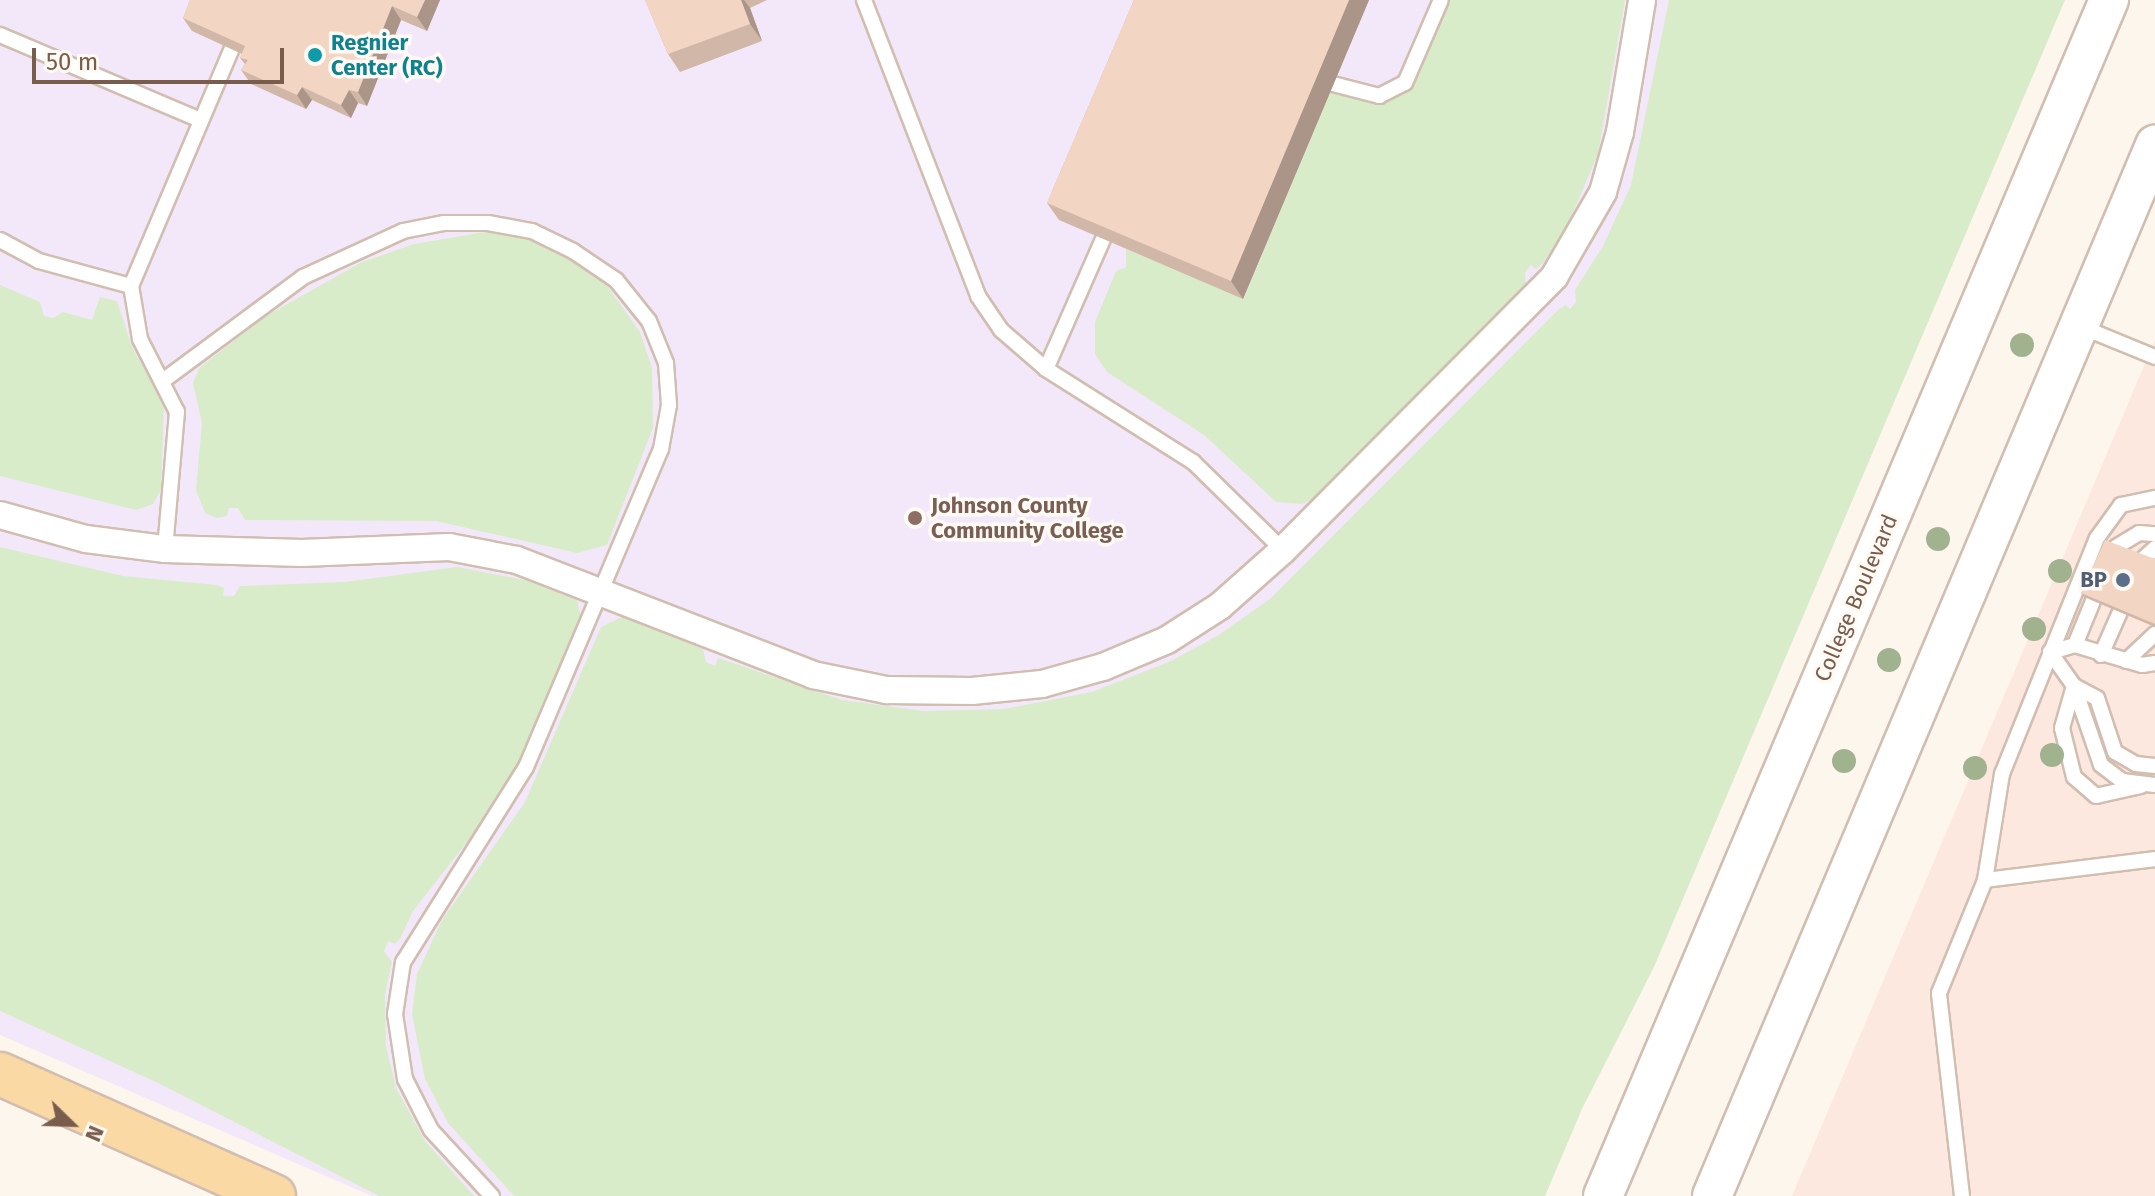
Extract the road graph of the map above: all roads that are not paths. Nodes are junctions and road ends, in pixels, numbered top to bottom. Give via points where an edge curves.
1 (864, 0) edge
2 (1441, 0) edge
3 (1642, 0) edge
4 (2109, 0) edge
5 (0, 35) edge
6 (231, 50) edge
7 (1333, 84) dead end
8 (200, 120) junction
9 (2155, 145) edge
10 (1103, 239) edge
11 (0, 240) edge
12 (131, 286) junction
13 (2079, 326) junction
14 (2155, 357) edge
15 (1046, 369) junction
16 (164, 380) junction
17 (2155, 498) edge
18 (0, 515) edge
19 (2155, 534) edge
20 (2116, 547) edge
21 (165, 549) junction
22 (1283, 550) junction
23 (603, 590) junction
24 (2093, 601) edge
25 (2120, 612) edge
26 (2155, 634) edge
27 (2075, 645) junction
28 (2050, 652) junction
29 (2101, 655) junction
30 (2126, 661) junction
31 (2155, 663) edge
32 (2074, 686) junction
33 (2155, 766) edge
34 (2148, 785) edge
35 (2155, 859) edge
36 (1985, 880) junction
37 (0, 1074) edge
38 (274, 1196) edge
39 (492, 1196) edge
40 (1603, 1196) edge
41 (1712, 1196) edge
42 (1962, 1196) edge

1 - 15 lane via 978,296 1001,330
2 - 7 lane via 1405,83 1379,96
3 - 22 street via 1620,132 1603,192 1581,238 1520,315
4 - 40 main road, College Boulevard
5 - 8 lane
6 - 8 lane
8 - 12 lane
9 - 13 main road
10 - 15 lane
11 - 12 lane via 39,261
12 - 16 lane via 140,339
13 - 14 lane
13 - 41 main road
15 - 22 lane via 1193,462
16 - 21 lane via 177,412
16 - 23 lane via 303,277 403,231 444,223 488,223 532,231 616,280 649,321 666,363 669,405 661,449
17 - 28 lane via 2129,501 2107,520
18 - 21 street via 86,539
19 - 20 lane via 2139,533
21 - 23 street via 302,553 449,547 517,560
22 - 23 street via 1220,606 1167,640 1103,667 1042,684 972,691 887,690 813,675
23 - 39 lane via 526,767 403,962 395,1014 405,1079 431,1130
24 - 27 lane
25 - 29 lane
26 - 30 lane
27 - 28 lane
27 - 29 lane
28 - 32 lane
28 - 36 lane via 2002,774
29 - 30 lane
30 - 31 lane
32 - 33 lane via 2097,698 2115,752 2136,764
32 - 34 lane via 2101,765 2122,781
32 - 34 lane via 2062,728 2081,787 2096,796 2110,796
35 - 36 lane
36 - 42 lane via 1939,993
37 - 38 main road

